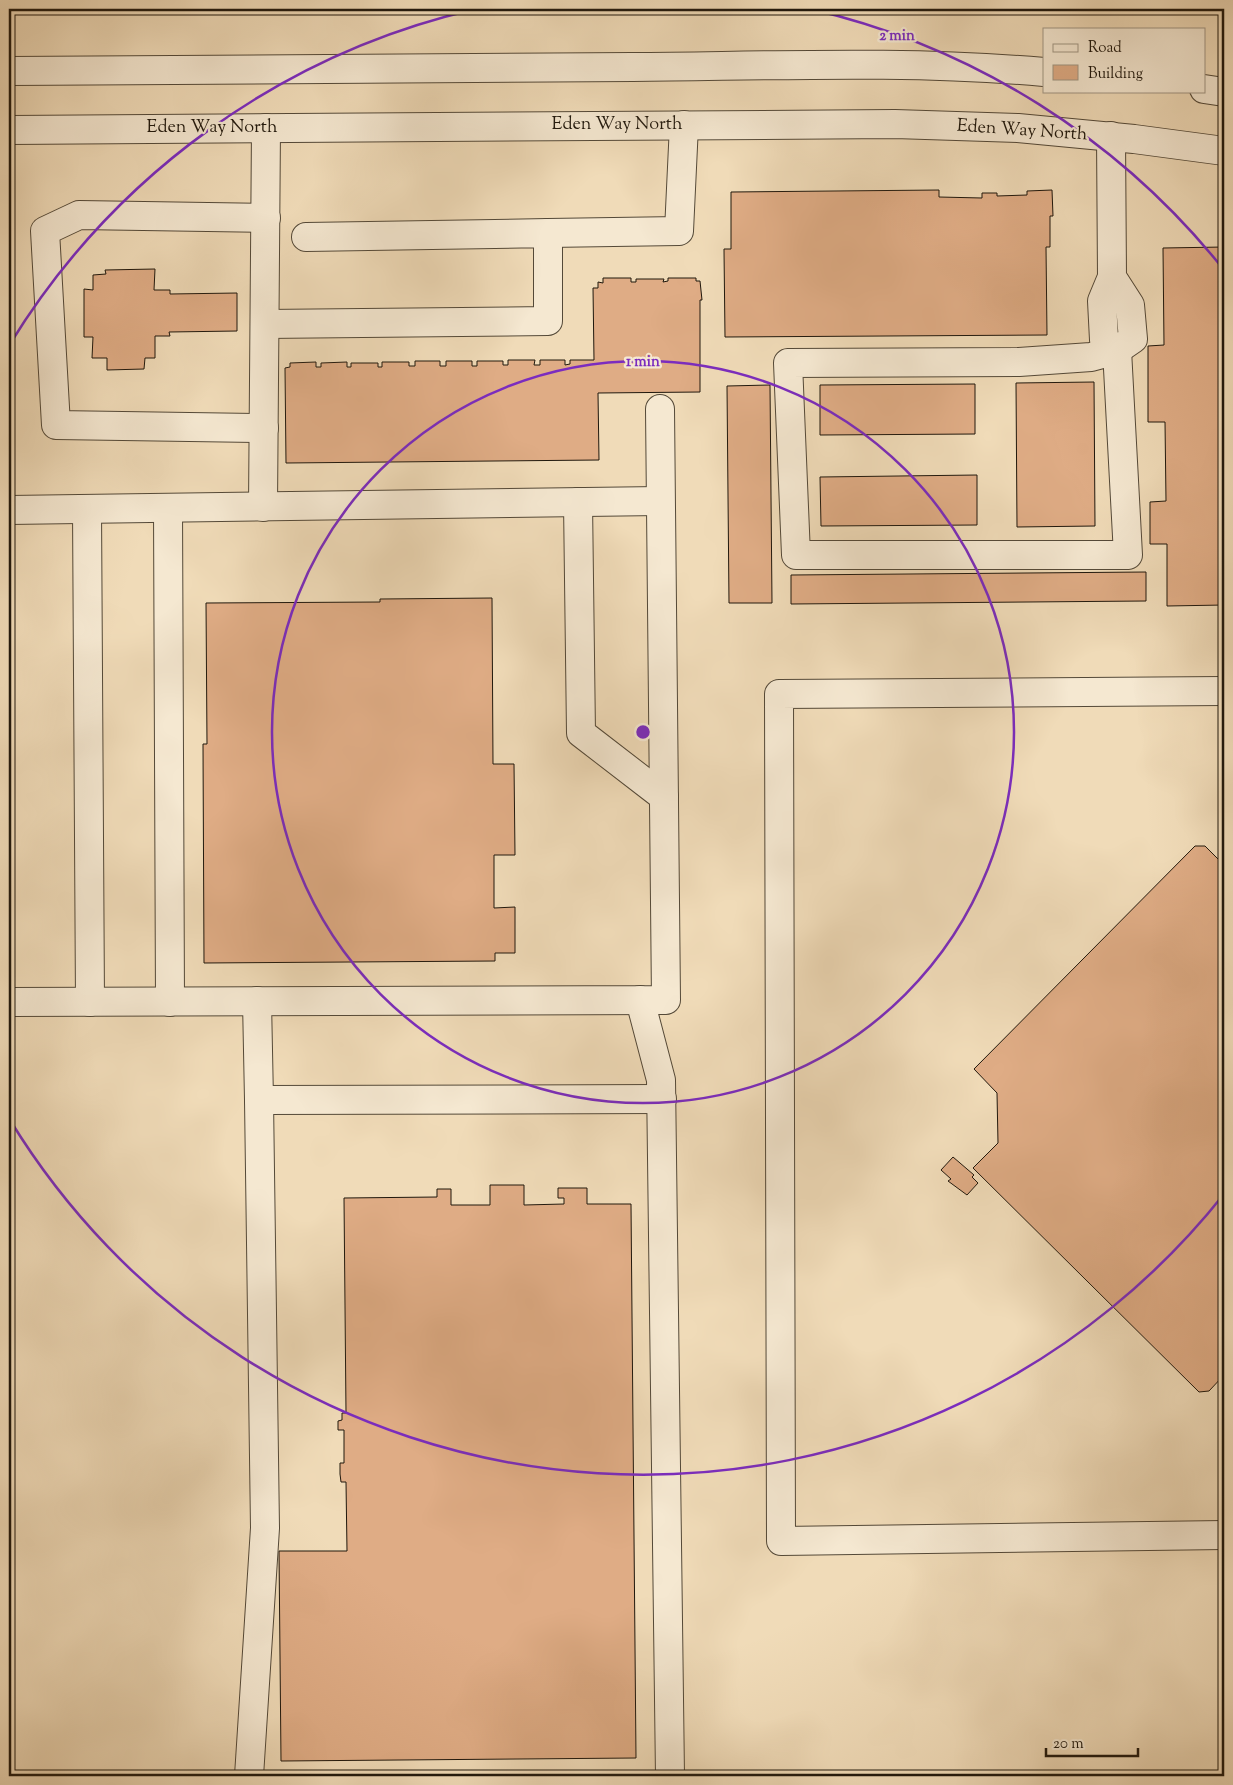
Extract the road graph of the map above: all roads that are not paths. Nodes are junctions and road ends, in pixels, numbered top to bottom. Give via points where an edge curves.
1 (9, 71) edge
2 (1043, 72) edge
3 (1206, 89) edge
4 (1224, 92) edge
5 (684, 125) junction
6 (266, 128) junction
7 (9, 130) edge
8 (1111, 136) junction
9 (1224, 152) edge
10 (266, 218) junction
11 (548, 233) junction
12 (306, 237) dead end
13 (265, 324) junction
14 (1117, 350) junction
15 (660, 409) dead end
16 (264, 428) junction
17 (660, 501) junction
18 (578, 502) junction
19 (263, 507) junction
20 (168, 508) junction
21 (87, 509) junction
22 (9, 510) edge
23 (1224, 691) edge
24 (664, 797) junction
25 (640, 1000) junction
26 (257, 1001) junction
27 (9, 1002) edge
28 (90, 1002) junction
29 (170, 1002) junction
30 (662, 1099) junction
31 (259, 1100) junction
32 (1224, 1535) edge
33 (249, 1776) edge
34 (670, 1776) edge

1 - 2 street via 886,64
3 - 4 street
5 - 6 street, Eden Way North
5 - 8 street, Eden Way North via 895,124 1018,128
5 - 11 street via 679,230
6 - 7 street, Eden Way North
6 - 10 street
8 - 9 street, Eden Way North
8 - 14 street via 1112,276 1130,305 1133,339
10 - 13 street
10 - 16 street via 79,215 46,231 56,425
11 - 12 street
11 - 13 street via 548,321
13 - 16 street
14 - 14 street via 1128,555 796,555 788,363 1019,362 1091,357
15 - 17 street
16 - 19 street
17 - 18 street
17 - 24 street
18 - 19 street
18 - 24 street via 581,733
19 - 20 street
20 - 21 street
20 - 29 street
21 - 22 street
21 - 28 street
23 - 32 street via 779,694 779,724 781,1541
24 - 25 street via 666,1000
25 - 26 street
25 - 30 street via 661,1080
26 - 29 street
26 - 31 street
27 - 28 street
28 - 29 street
30 - 31 street
30 - 34 street
31 - 33 street via 265,1528

